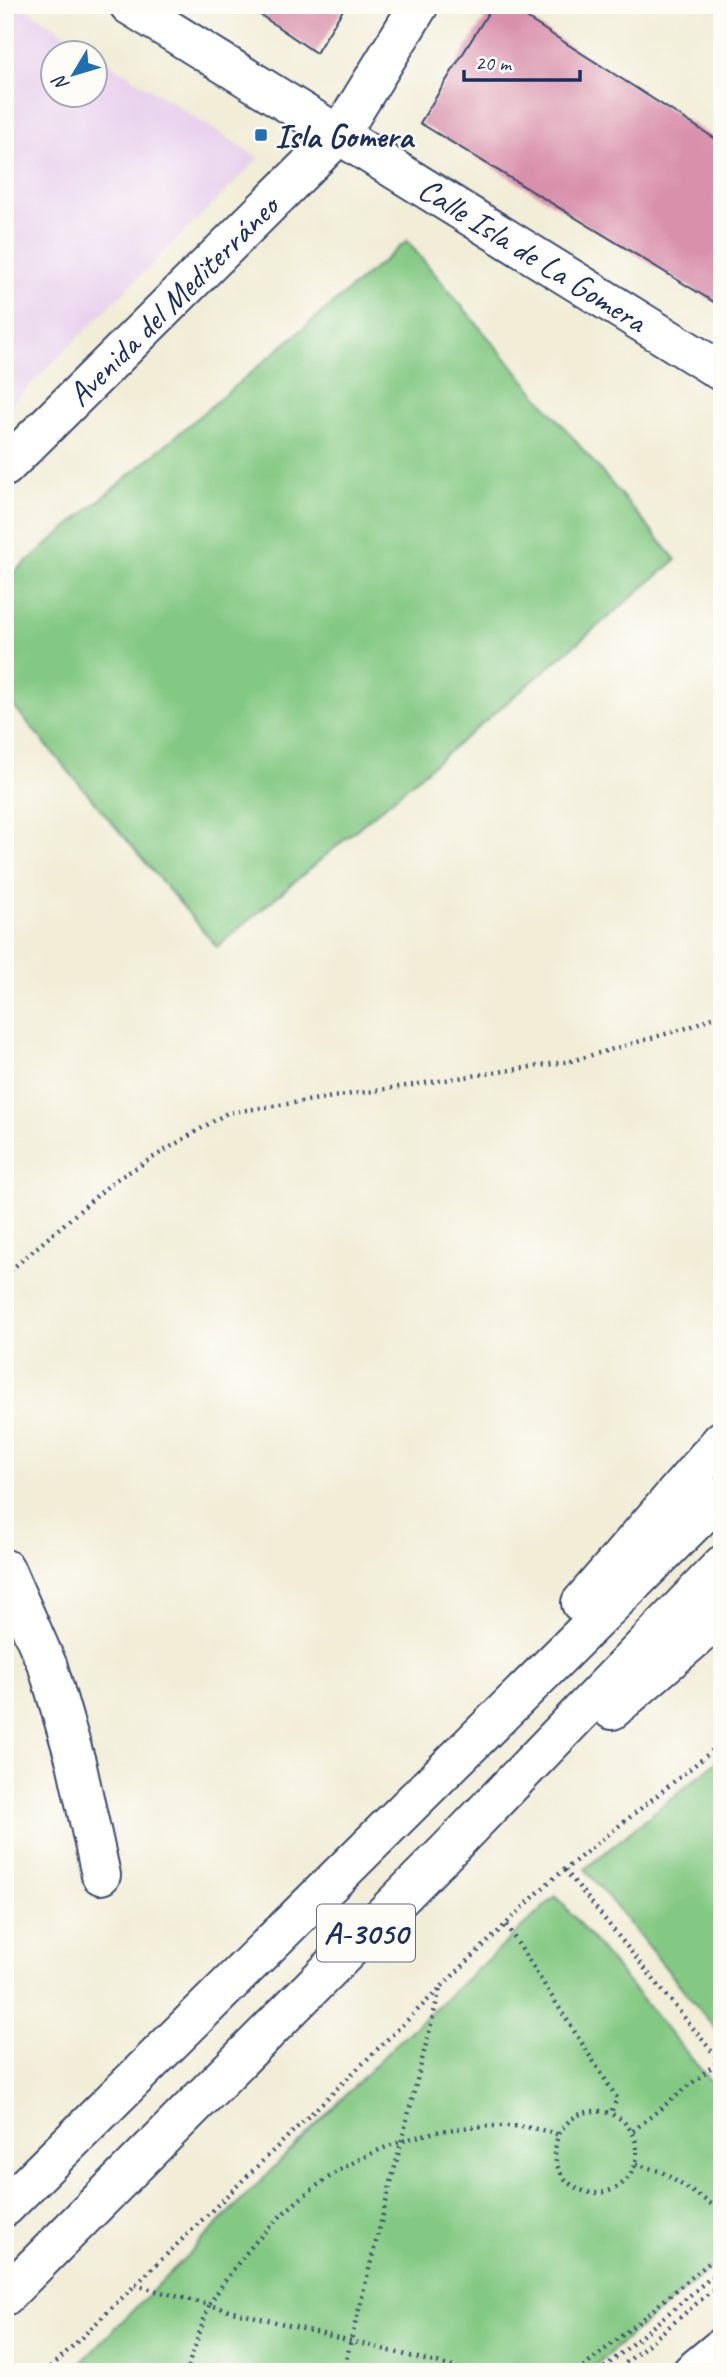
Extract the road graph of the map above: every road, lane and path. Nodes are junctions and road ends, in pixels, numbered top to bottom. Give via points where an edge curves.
1 (129, 5) edge
2 (419, 5) edge
3 (340, 134) junction
4 (722, 372) edge
5 (5, 467) edge
6 (722, 1013) edge
7 (5, 1275) edge
8 (722, 1440) edge
9 (722, 1495) edge
10 (722, 1565) edge
11 (5, 1569) edge
12 (722, 1615) edge
13 (722, 1743) edge
14 (407, 1807) junction
15 (448, 1850) junction
16 (565, 1870) junction
17 (101, 1875) dead end
18 (506, 1925) junction
19 (440, 1987) junction
20 (720, 2062) edge
21 (611, 2113) junction
22 (632, 2131) junction
23 (559, 2135) junction
24 (400, 2142) junction
25 (636, 2164) junction
26 (5, 2207) edge
27 (722, 2211) edge
28 (722, 2252) edge
29 (722, 2268) edge
30 (722, 2282) edge
31 (135, 2285) junction
32 (5, 2296) edge
33 (209, 2305) junction
34 (351, 2340) junction
35 (722, 2347) edge
36 (46, 2372) edge
37 (186, 2372) edge
38 (343, 2372) edge
39 (473, 2372) edge
40 (578, 2372) edge
41 (599, 2372) edge
42 (615, 2372) edge
43 (692, 2372) edge

1 - 3 main road, Calle Isla de La Gomera
2 - 3 main road, Avenida del Mediterráneo
3 - 4 main road, Calle Isla de La Gomera
3 - 5 main road, Avenida del Mediterráneo
6 - 7 path via 690,1027 571,1061 227,1113 114,1181
8 - 14 main road
9 - 14 main road, A-3050
10 - 15 main road, A-3050
11 - 17 main road via 48,1667 76,1762
12 - 15 main road
13 - 16 path
14 - 26 main road, A-3050
15 - 32 main road, A-3050
16 - 18 path
16 - 20 path
18 - 19 path
18 - 21 path via 617,2098
19 - 24 path
19 - 31 path
20 - 22 path
21 - 22 path
21 - 23 path via 599,2110 574,2116
22 - 25 path via 637,2141
23 - 24 path via 542,2129 460,2128
23 - 25 path via 555,2148 561,2174 582,2190 609,2191 630,2176
24 - 33 path via 350,2164 294,2202 246,2251
24 - 34 path
25 - 27 path via 662,2172
28 - 40 path
29 - 41 path
30 - 42 path
31 - 33 path
31 - 36 path
33 - 34 path
33 - 37 path
34 - 38 path
34 - 39 path
35 - 43 main road

